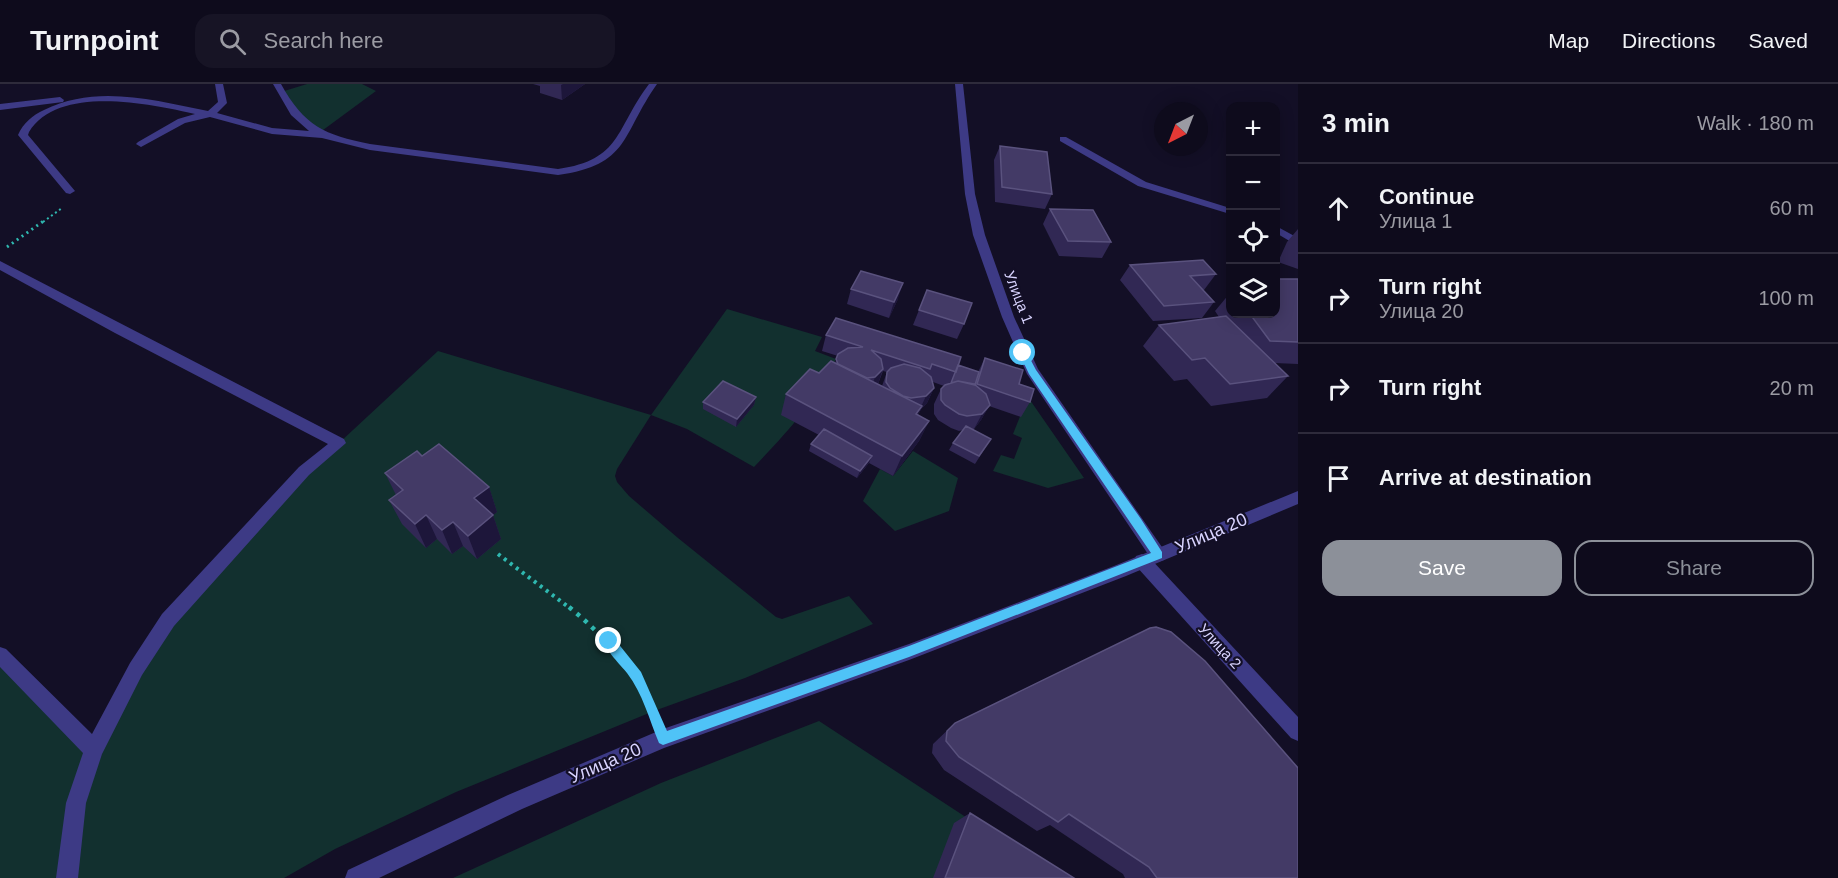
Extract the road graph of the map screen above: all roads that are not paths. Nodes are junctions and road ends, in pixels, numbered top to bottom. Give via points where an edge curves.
1 (219, 84) edge
2 (278, 84) edge
3 (653, 84) edge
4 (959, 84) edge
5 (72, 98) junction
6 (0, 107) edge
7 (210, 114) junction
8 (327, 136) junction
9 (1063, 139) dead end
10 (141, 144) dead end
11 (70, 191) road end
12 (1227, 210) edge
13 (1280, 232) edge
14 (1298, 243) edge
15 (0, 265) edge
16 (1298, 497) edge
17 (1150, 558) junction
18 (0, 655) edge
19 (1298, 731) edge
20 (94, 750) junction
21 (67, 878) edge
22 (356, 878) edge

1 - 7 street via 223,103
2 - 8 street via 290,110 302,123
3 - 8 street via 612,151 596,164 572,171 370,147
4 - 17 street, Улица 1 via 970,194 979,235 1008,317 1032,372 1131,513
5 - 6 street
5 - 7 street via 128,96
5 - 11 street via 32,122 23,135
7 - 8 street via 272,131
7 - 10 street via 184,119
9 - 12 street via 1142,184
13 - 14 street
15 - 20 street via 339,443 304,471 168,620 136,669
16 - 17 street, Улица 20
17 - 19 street, Улица 2
17 - 22 street, Улица 20 via 909,652 663,739 515,802
18 - 20 street
20 - 21 street via 76,803

